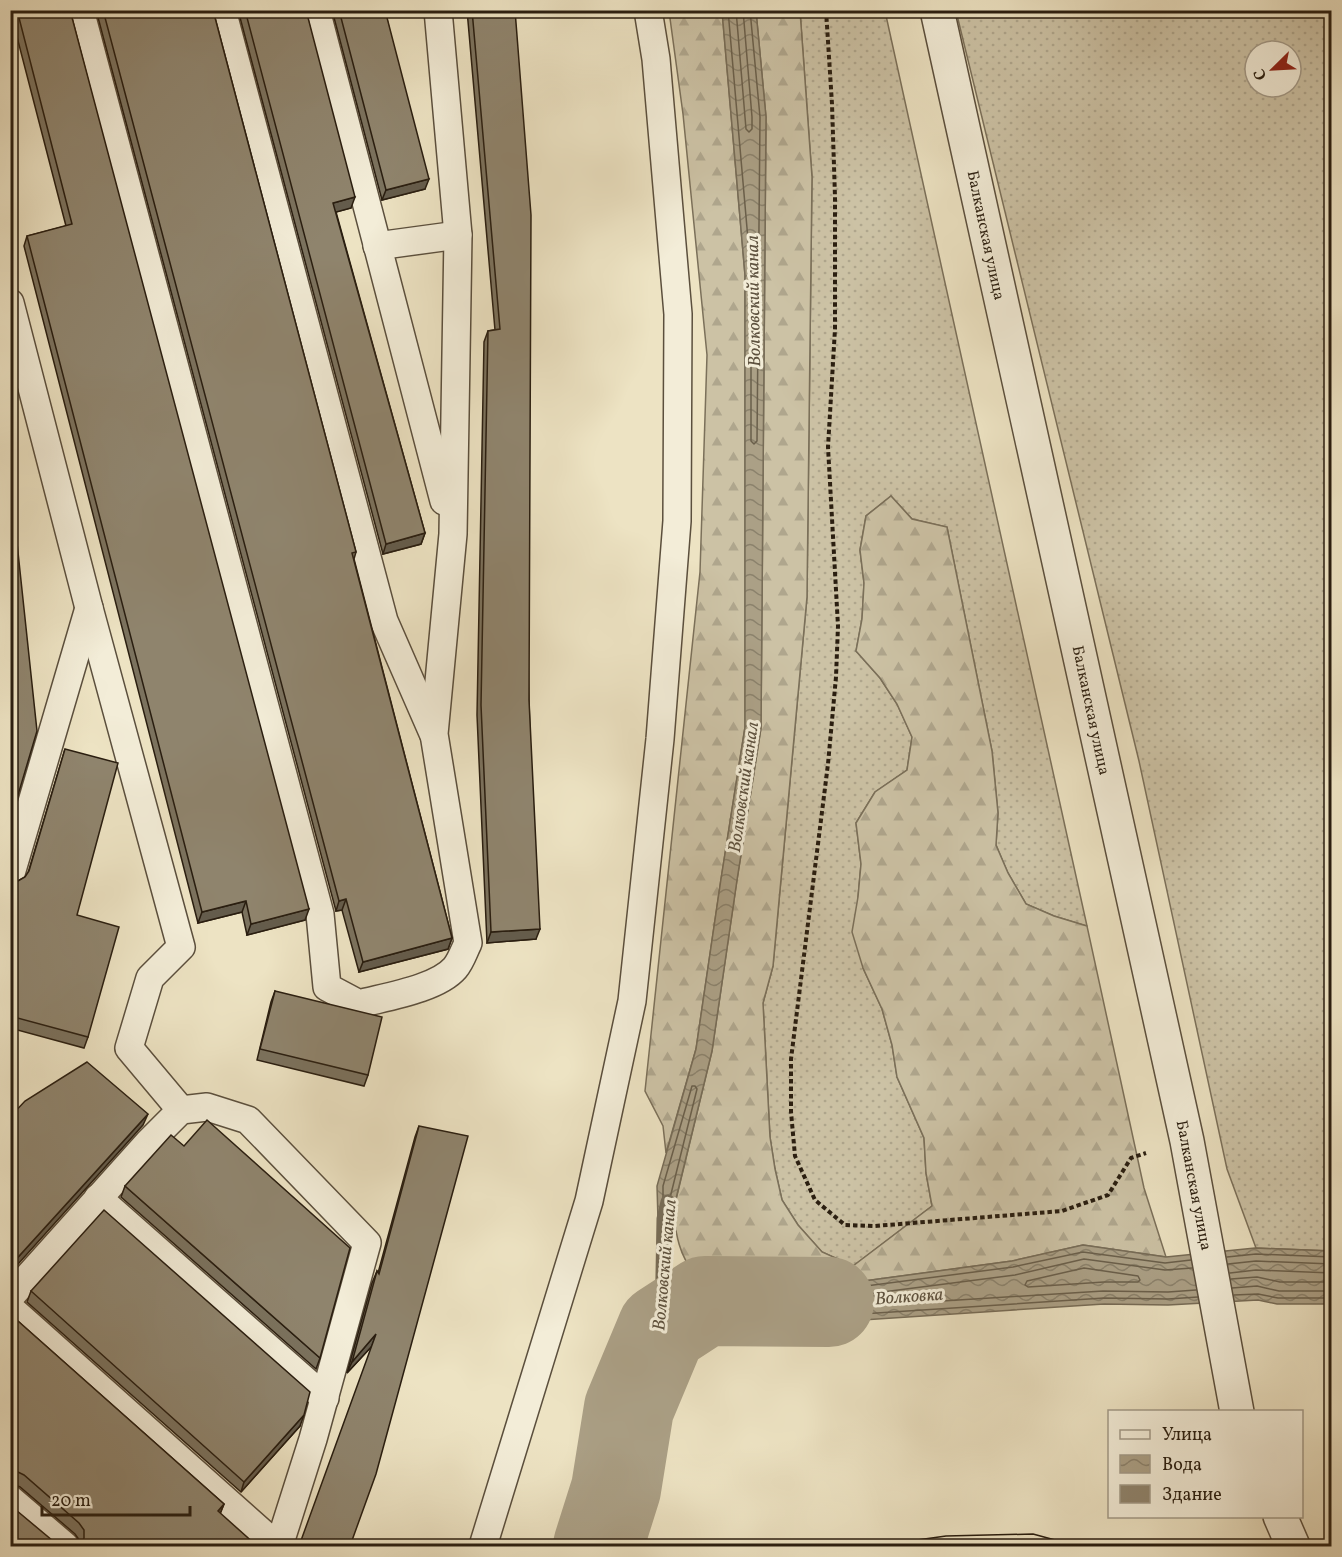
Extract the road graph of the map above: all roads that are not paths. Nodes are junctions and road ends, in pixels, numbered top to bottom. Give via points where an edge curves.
1 (80, 10) edge
2 (222, 10) edge
3 (316, 10) edge
4 (438, 10) edge
5 (648, 10) edge
6 (937, 10) edge
7 (458, 235) junction
8 (377, 246) junction
9 (10, 303) edge
10 (453, 534) junction
11 (89, 608) junction
12 (434, 734) junction
13 (10, 877) edge
14 (181, 1110) junction
15 (98, 1198) junction
16 (10, 1297) edge
17 (10, 1308) edge
18 (325, 1398) junction
19 (1237, 1410) edge
20 (10, 1499) edge
21 (1281, 1518) edge
22 (65, 1546) edge
23 (278, 1546) edge
24 (483, 1546) edge
25 (1293, 1546) edge

1 - 12 lane via 320,914 327,987 359,1004 411,991 445,977 456,967 468,943
2 - 12 lane via 384,621
3 - 8 lane
4 - 7 lane
5 - 24 lane via 656,59 678,314 677,521 660,740 632,1001 589,1201
6 - 19 street, Балканская улица via 1187,1141
7 - 8 lane
7 - 10 lane
8 - 10 lane
9 - 11 lane
10 - 12 lane
11 - 13 lane
11 - 14 lane via 181,947 150,978 129,1048
14 - 15 lane
14 - 18 lane via 207,1107 248,1120 367,1243
15 - 16 lane
15 - 18 lane
17 - 23 lane
18 - 23 lane
20 - 22 lane
21 - 25 street

